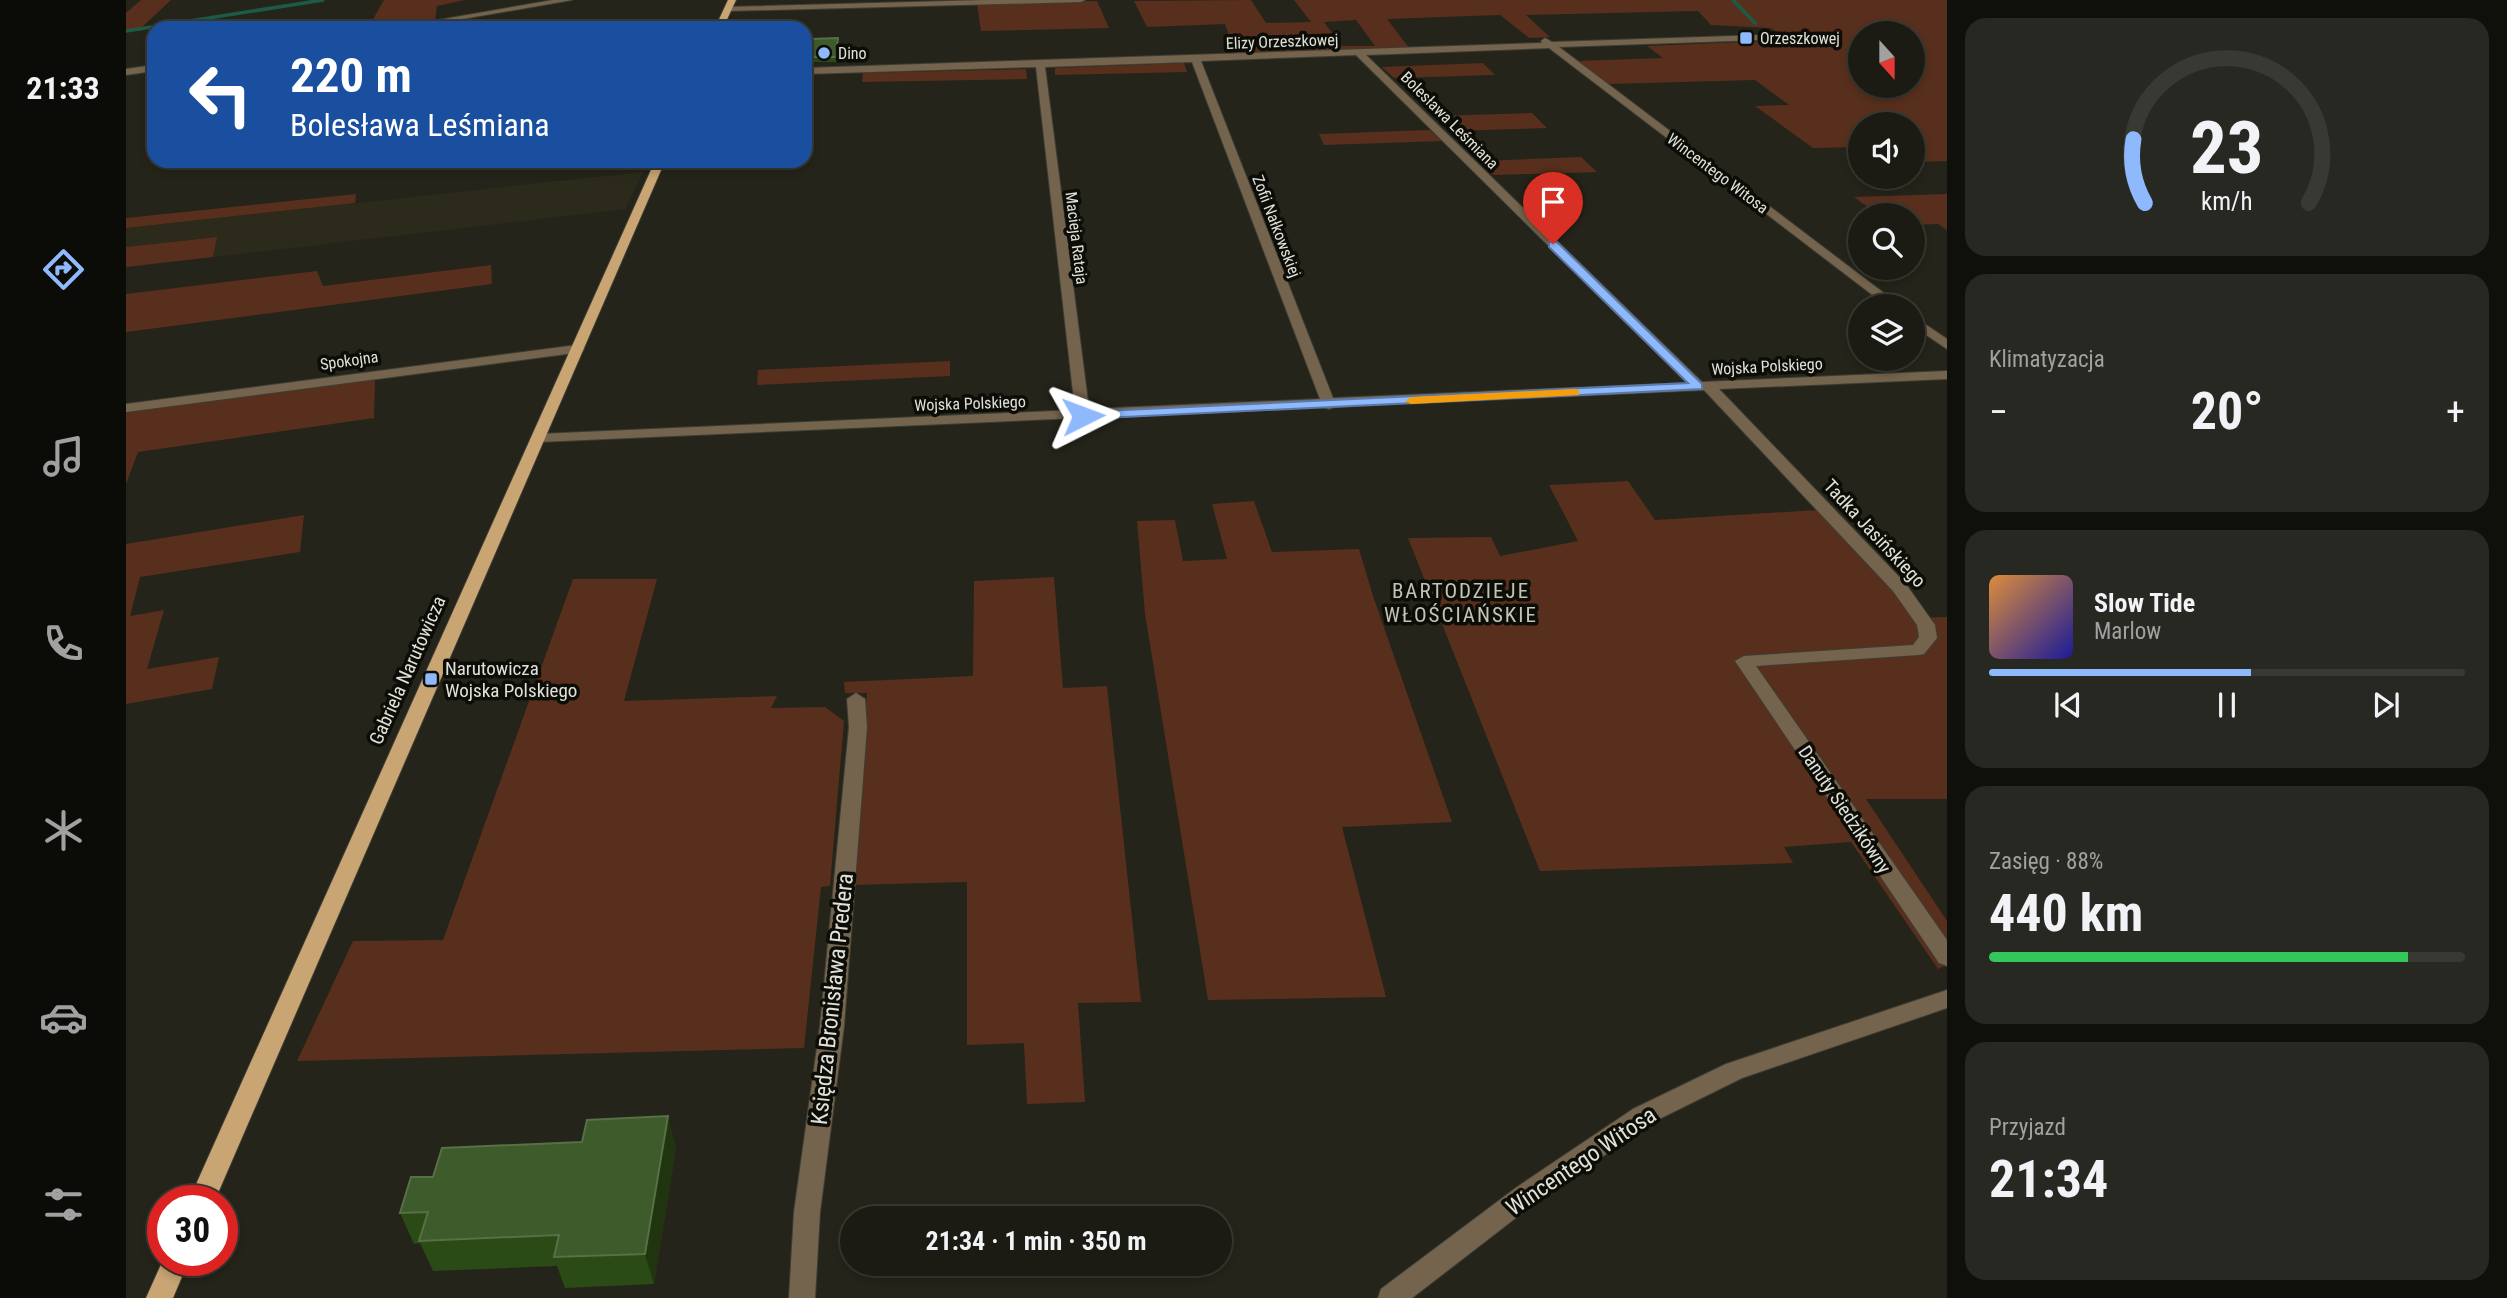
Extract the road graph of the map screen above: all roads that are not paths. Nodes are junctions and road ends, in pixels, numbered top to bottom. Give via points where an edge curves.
1 (568, 0) edge
2 (1081, 0) edge
3 (730, 4) edge
4 (439, 21) edge
5 (722, 21) edge
6 (1760, 37) dead end
7 (1546, 42) junction
8 (1359, 53) junction
9 (1195, 58) junction
10 (1040, 65) junction
11 (147, 69) edge
12 (812, 71) edge
13 (126, 72) edge
14 (657, 168) edge
15 (1879, 294) edge
16 (1925, 329) edge
17 (1947, 345) edge
18 (578, 349) junction
19 (1947, 375) edge
20 (1703, 386) junction
21 (1329, 405) junction
22 (126, 408) edge
23 (1083, 416) junction
24 (539, 438) junction
25 (1744, 661) joint
26 (856, 699) dead end
27 (1947, 957) edge
28 (1947, 999) edge
29 (209, 1185) edge
30 (169, 1276) edge
31 (159, 1298) edge
32 (802, 1298) edge
33 (1391, 1298) edge

1 - 4 street
2 - 3 street
3 - 5 main road
6 - 7 street, Elizy Orzeszkowej
7 - 8 street, Elizy Orzeszkowej
7 - 15 street, Wincentego Witosa
8 - 9 street, Elizy Orzeszkowej
8 - 20 street, Bolesława Leśmiana
9 - 10 street, Elizy Orzeszkowej
9 - 21 street, Zofii Nałkowskiej
10 - 12 street, Elizy Orzeszkowej
10 - 23 street, Macieja Rataja
11 - 13 street
14 - 18 main road, Gabriela Narutowicza
16 - 17 street
18 - 22 street, Spokojna
18 - 24 main road, Gabriela Narutowicza
19 - 20 street, Wojska Polskiego
20 - 21 street, Wojska Polskiego
20 - 25 street, Tadka Jasińskiego via 1899,587 1926,625 1928,638 1918,650 1905,652
21 - 23 street, Wojska Polskiego
23 - 24 street, Wojska Polskiego
24 - 29 main road, Gabriela Narutowicza
25 - 27 street, Danuty Siedzikówny
26 - 32 street, Księdza Bronisława Predera via 858,727 832,1026 807,1212
28 - 33 street, Wincentego Witosa via 1734,1071 1642,1116 1526,1195
30 - 31 main road

